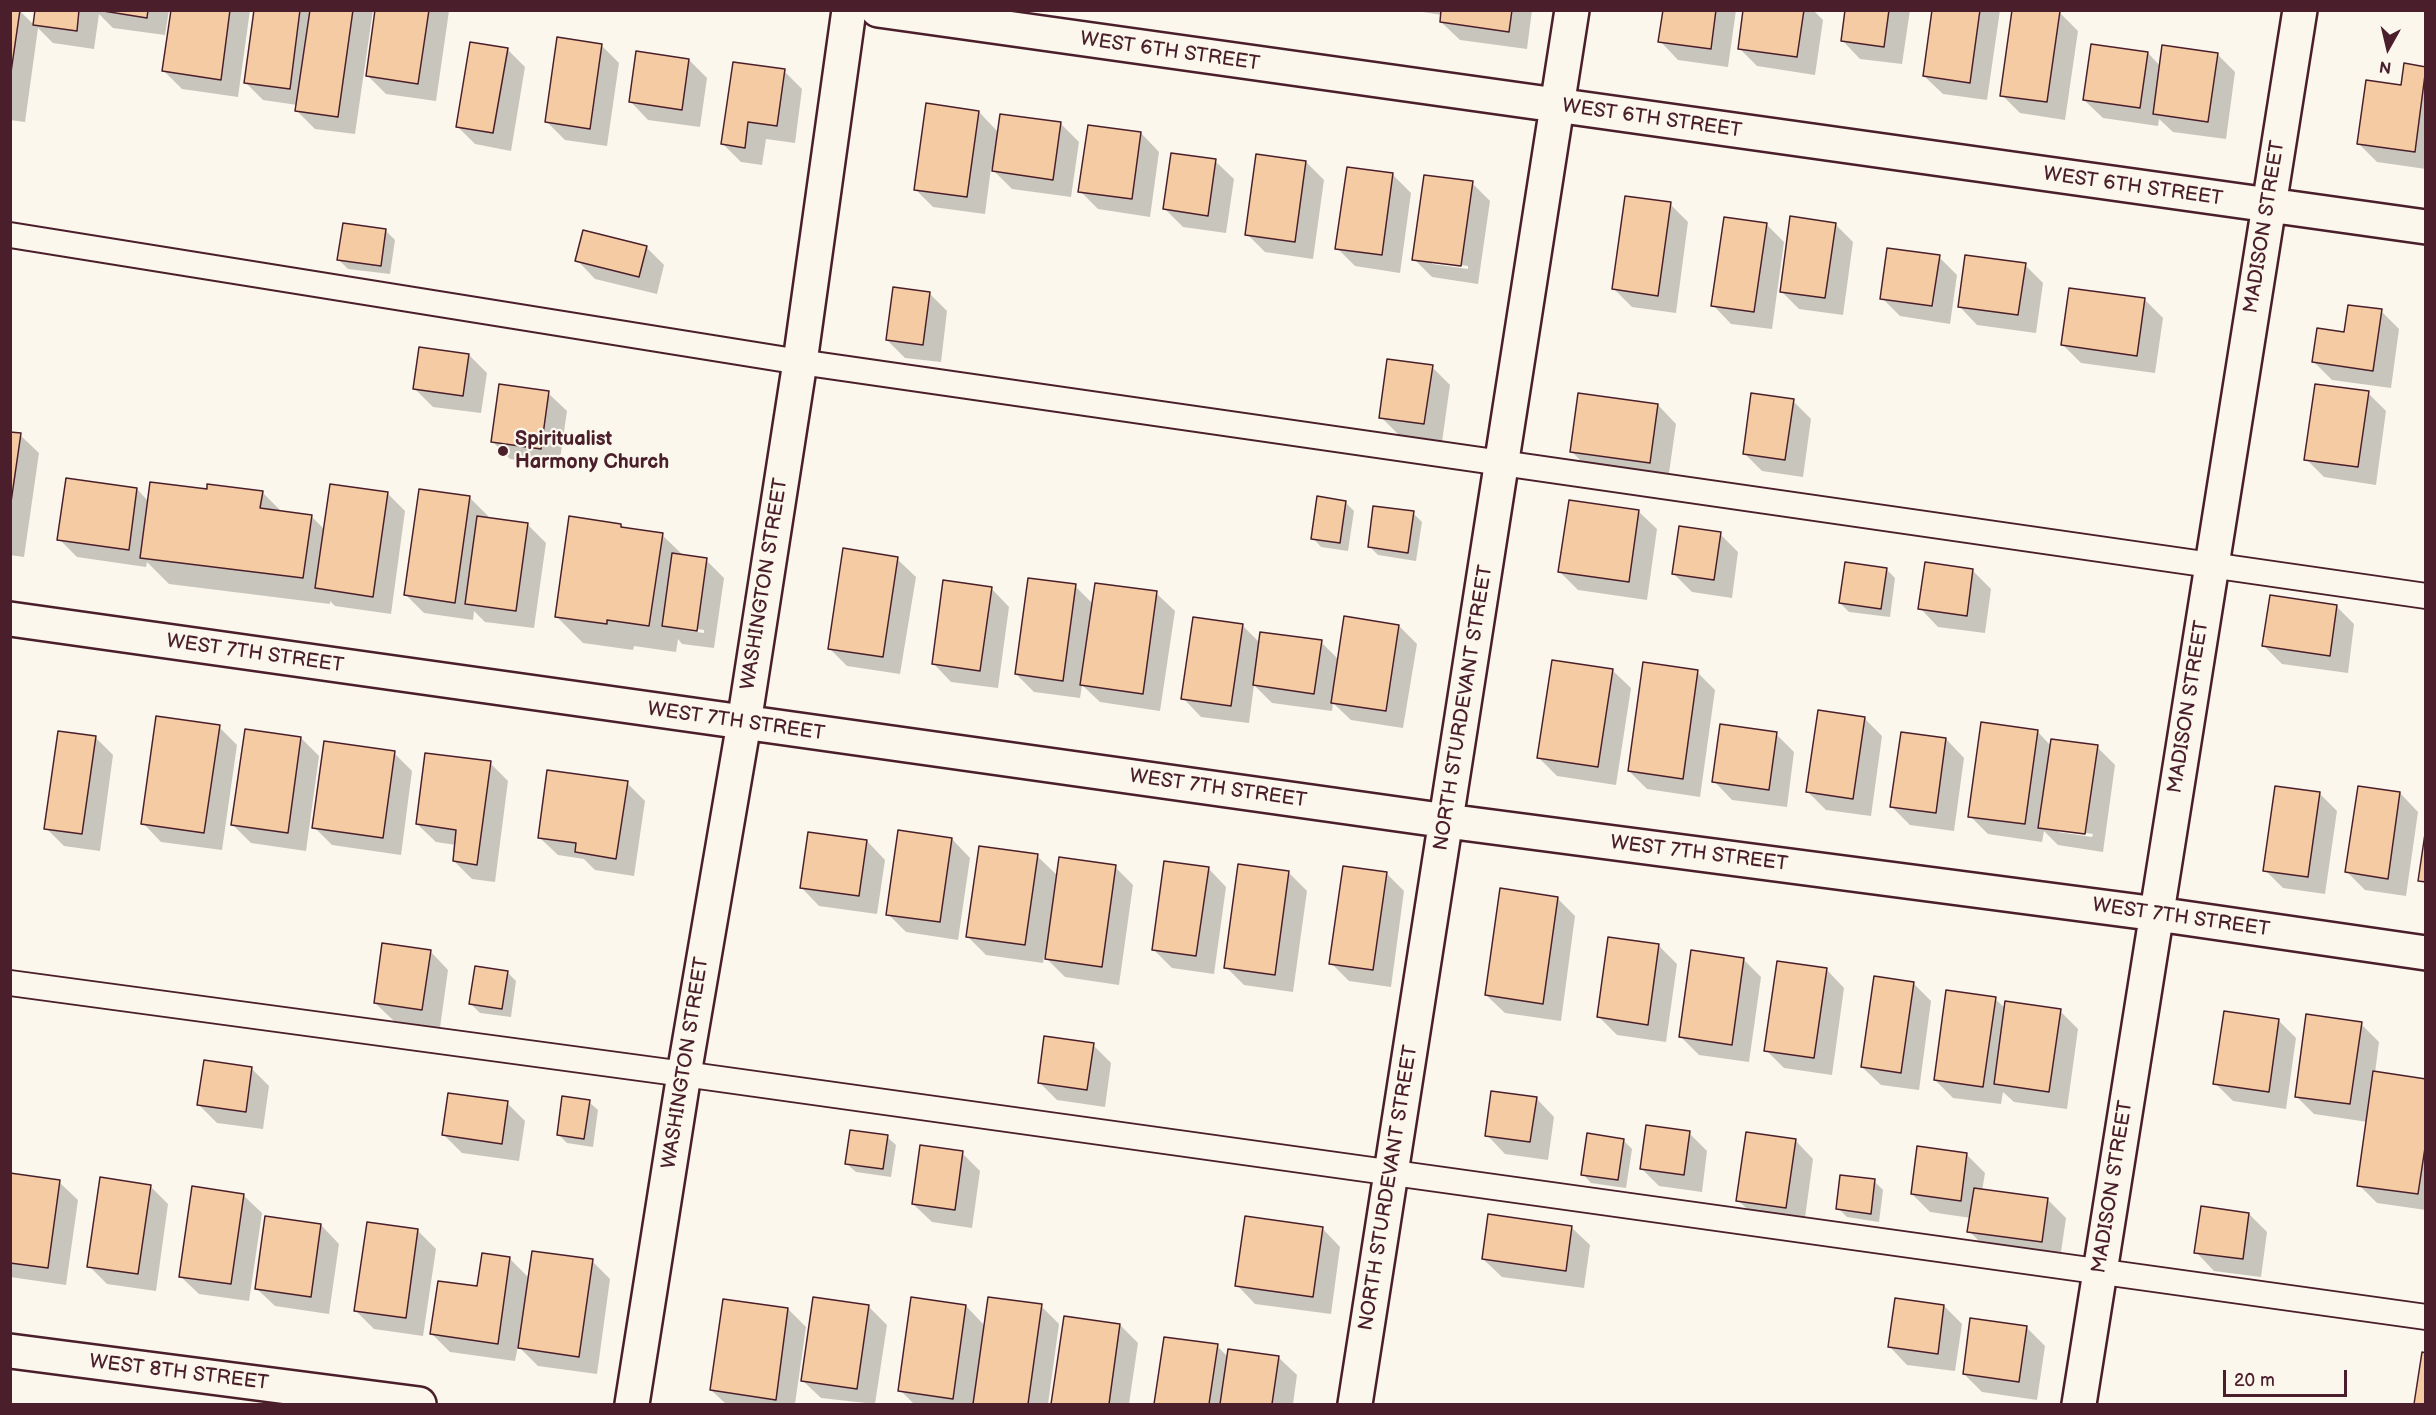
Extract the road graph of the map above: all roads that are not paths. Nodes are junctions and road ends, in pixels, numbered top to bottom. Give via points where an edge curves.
1 (849, 10) edge
2 (878, 10) edge
3 (1572, 10) edge
4 (2300, 10) edge
5 (1557, 106) junction
6 (2268, 206) junction
7 (2426, 227) edge
8 (10, 235) edge
9 (800, 362) junction
10 (1502, 462) junction
11 (2211, 566) junction
12 (2426, 596) edge
13 (10, 619) edge
14 (744, 723) junction
15 (1447, 821) junction
16 (2157, 914) junction
17 (2426, 953) edge
18 (10, 983) edge
19 (684, 1074) junction
20 (1392, 1172) junction
21 (2100, 1273) junction
22 (2426, 1317) edge
23 (10, 1351) edge
24 (419, 1404) edge
25 (632, 1404) edge
26 (1355, 1404) edge
27 (2079, 1404) edge

1 - 9 street, WASHINGTON STREET
2 - 5 street, WEST 6TH STREET
3 - 5 street, NORTH STURDEVANT STREET
4 - 6 street, MADISON STREET
5 - 6 street, WEST 6TH STREET
5 - 10 street, NORTH STURDEVANT STREET
6 - 7 street, WEST 6TH STREET
6 - 11 street, MADISON STREET
8 - 9 lane
9 - 10 lane
9 - 14 street, WASHINGTON STREET
10 - 11 lane
10 - 15 street, NORTH STURDEVANT STREET
11 - 12 lane
11 - 16 street, MADISON STREET
13 - 14 street, WEST 7TH STREET
14 - 15 street, WEST 7TH STREET
14 - 19 street, WASHINGTON STREET
15 - 16 street, WEST 7TH STREET
15 - 20 street, NORTH STURDEVANT STREET
16 - 17 street, WEST 7TH STREET
16 - 21 street, MADISON STREET
18 - 19 lane
19 - 20 lane
19 - 25 street, WASHINGTON STREET
20 - 21 lane
20 - 26 street, NORTH STURDEVANT STREET
21 - 22 lane
21 - 27 street, MADISON STREET
23 - 24 street, WEST 8TH STREET

